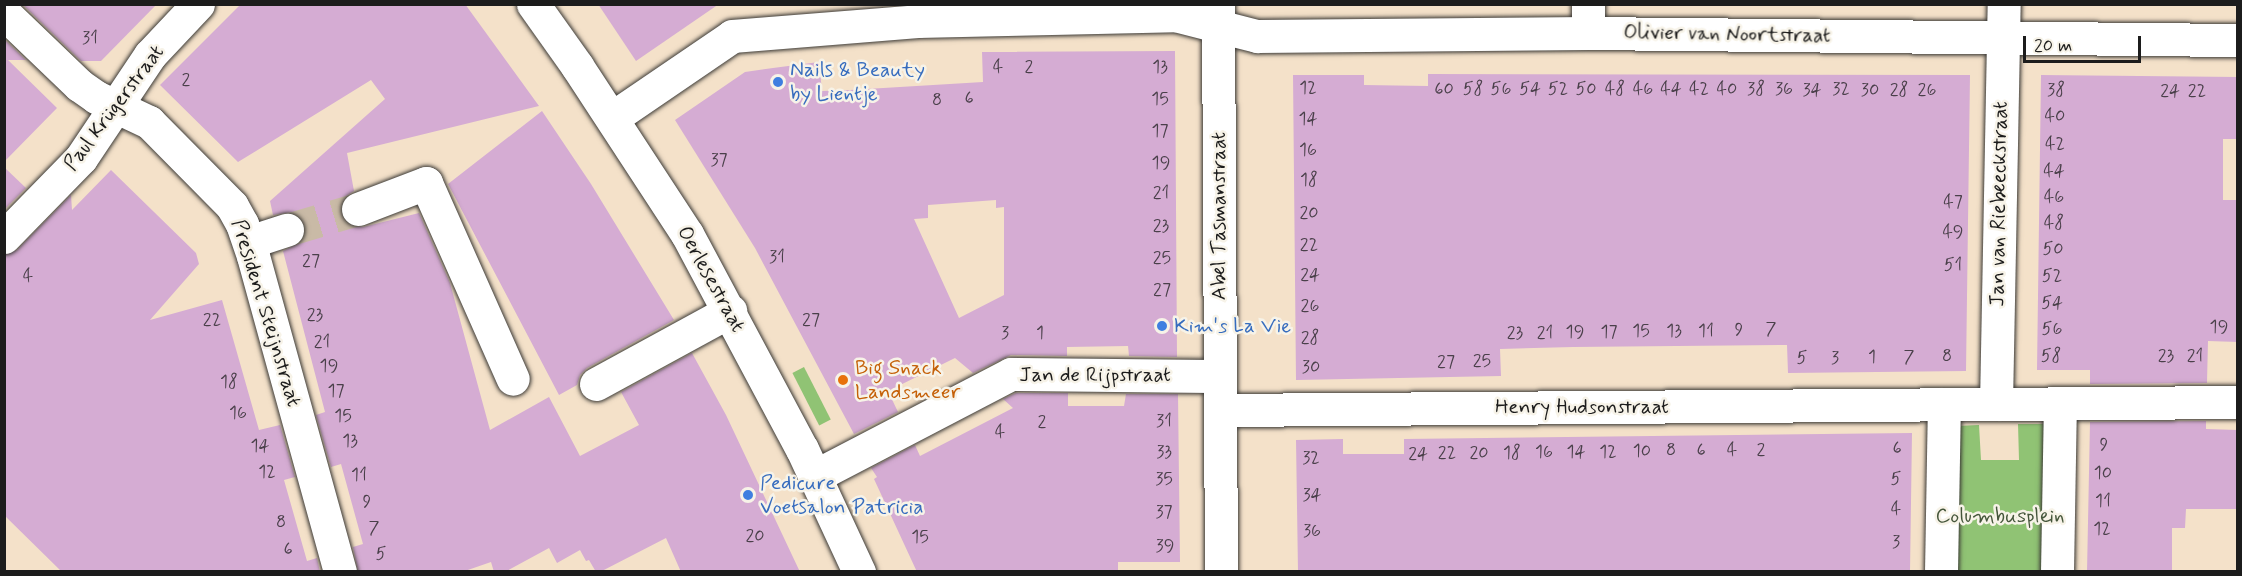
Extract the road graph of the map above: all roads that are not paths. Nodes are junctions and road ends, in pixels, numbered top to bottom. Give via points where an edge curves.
1 (198, 4) edge
2 (533, 4) edge
3 (2004, 4) edge
4 (4, 13) edge
5 (875, 14) edge
6 (1218, 16) edge
7 (1588, 19) edge
8 (2003, 38) junction
9 (2238, 40) edge
10 (116, 105) junction
11 (612, 118) junction
12 (358, 209) tunnel mouth
13 (287, 230) tunnel mouth
14 (4, 237) edge
15 (249, 242) junction
16 (730, 311) junction
17 (1219, 376) junction
18 (513, 379) dead end
19 (596, 384) dead end
20 (2238, 402) edge
21 (1944, 404) junction
22 (1996, 404) junction
23 (2060, 404) junction
24 (1220, 410) junction
25 (815, 476) junction
26 (340, 572) edge
27 (859, 572) edge
28 (1221, 572) edge
29 (1941, 572) edge
30 (2057, 572) edge

1 - 10 street, Paul Krügerstraat via 150,55
2 - 11 street, Oerlesestraat
3 - 8 street, Jan van Riebeeckstraat
4 - 10 street, President Steijnstraat via 79,85
5 - 6 street, Olivier van Noortstraat
5 - 11 street, Olivier van Noortstraat via 732,36
6 - 7 street, Olivier van Noortstraat via 1257,36
6 - 17 street, Abel Tasmanstraat
7 - 8 street, Olivier van Noortstraat
8 - 9 street, Olivier van Noortstraat
8 - 22 street, Jan van Riebeeckstraat
10 - 14 street, Paul Krügerstraat via 81,158
10 - 15 street, President Steijnstraat via 149,122 219,191 232,206
11 - 16 street, Oerlesestraat via 687,234
12 - 18 street via 426,183
13 - 15 street
15 - 26 street, President Steijnstraat
16 - 19 street
16 - 25 street, Oerlesestraat
17 - 24 street, Abel Tasmanstraat
17 - 25 street, Jan de Rijpstraat via 1011,374
20 - 23 street
21 - 22 street
21 - 24 street, Henry Hudsonstraat
21 - 29 street
22 - 23 street
23 - 30 street
24 - 28 street, Abel Tasmanstraat
25 - 27 street, Oerlesestraat

